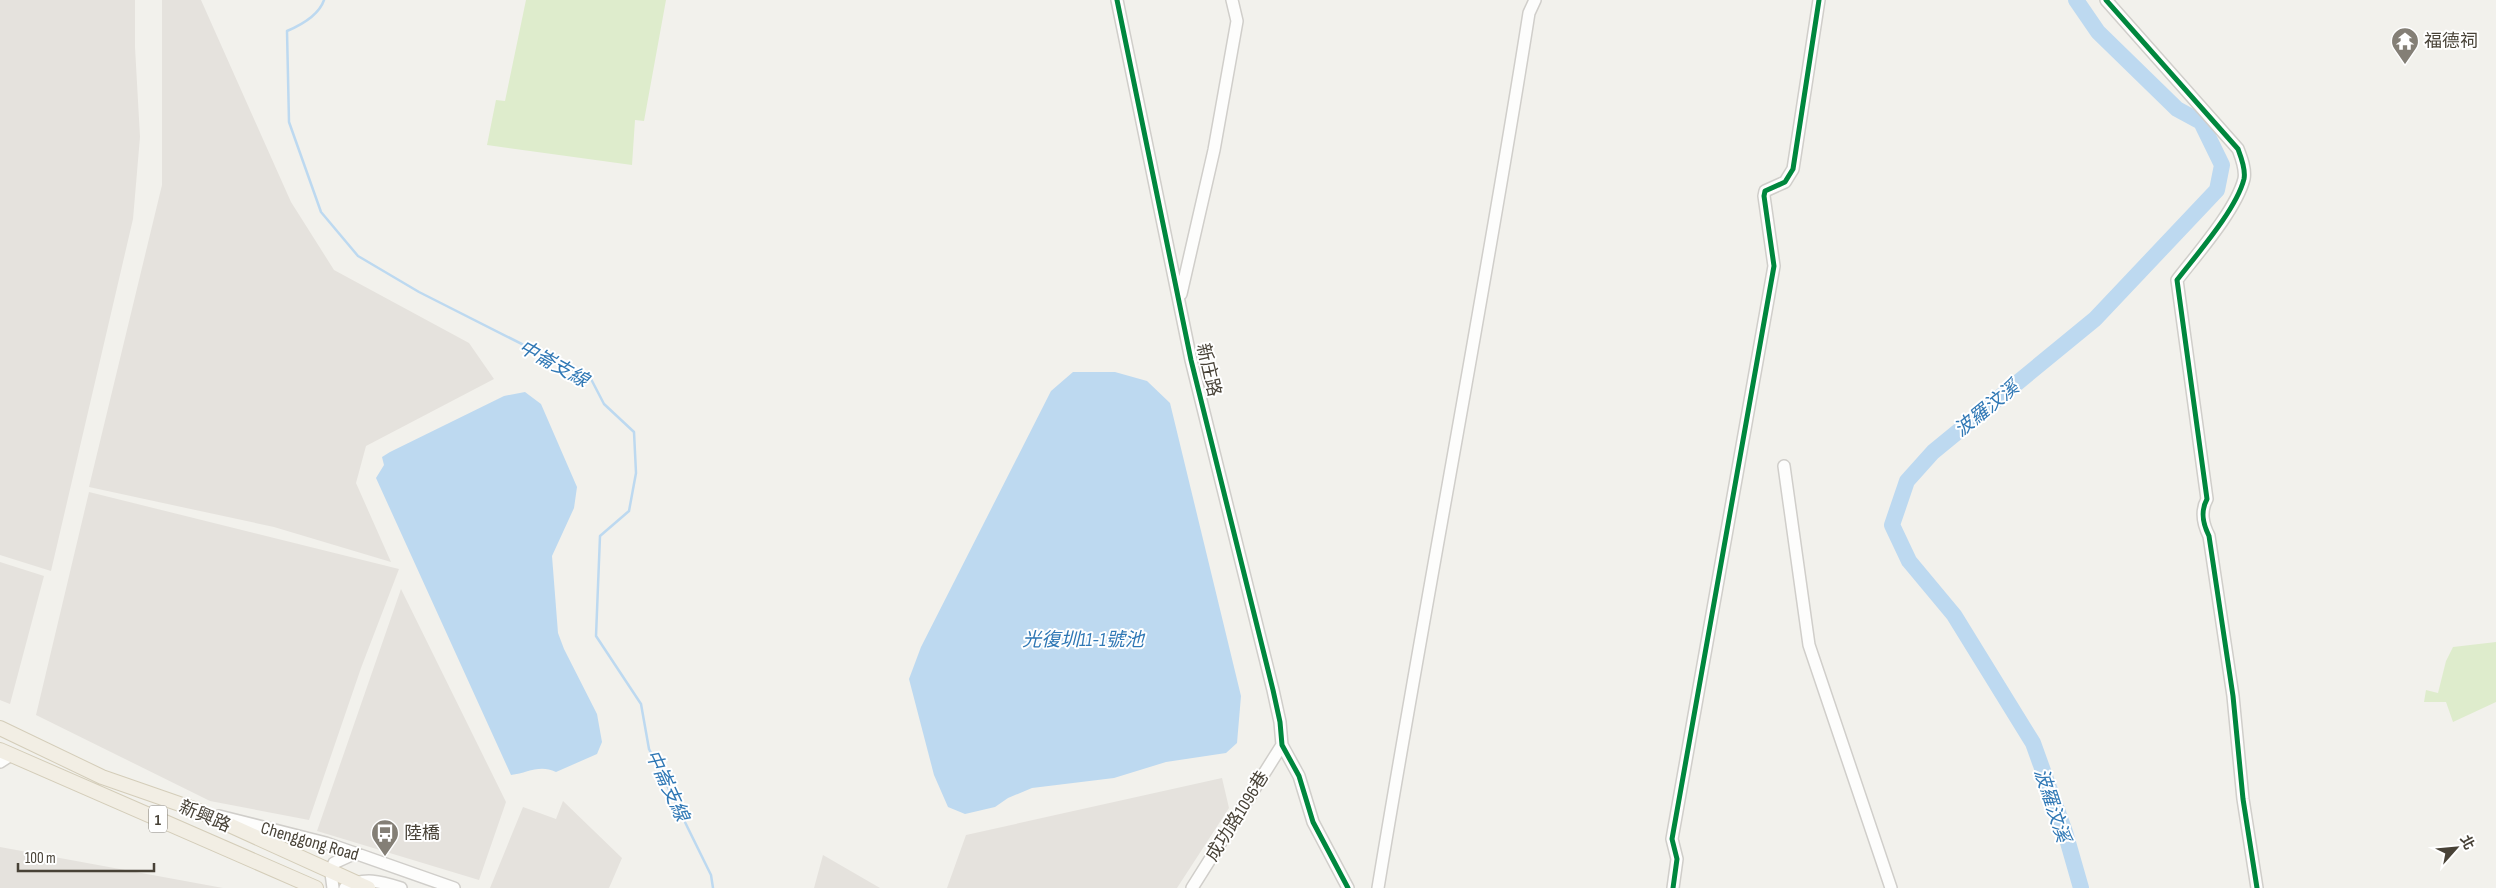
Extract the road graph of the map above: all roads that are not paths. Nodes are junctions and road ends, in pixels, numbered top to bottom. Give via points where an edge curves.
1 (1116, 0) edge
2 (1232, 0) edge
3 (1535, 0) edge
4 (1819, 0) edge
5 (2106, 0) edge
6 (1180, 299) junction
7 (1784, 466) dead end
8 (0, 728) edge
9 (1282, 745) junction
10 (4, 756) edge
11 (194, 809) junction
12 (356, 853) junction
13 (331, 873) junction
14 (356, 886) edge
15 (316, 888) edge
16 (333, 888) edge
17 (401, 888) edge
18 (454, 888) edge
19 (1192, 888) edge
20 (1348, 888) edge
21 (1378, 888) edge
22 (1673, 888) edge
23 (1891, 888) edge
24 (2257, 888) edge

1 - 6 street, 新庄路
2 - 6 street via 1237,21 1226,85
3 - 21 street via 1529,13 1464,405 1410,693
4 - 22 street via 1793,169 1785,182 1765,191 1764,196 1774,266 1672,839 1677,859
5 - 24 street via 2238,149 2243,162 2244,178 2235,198 2177,280 2207,499 2203,507 2203,524 2209,536 2224,635 2243,800
6 - 9 street, 新庄路 via 1191,360 1273,690
7 - 23 street via 1809,645
8 - 11 main road, 新興路 / 1 via 102,777
9 - 19 street, 成功路1096巷
9 - 20 street via 1299,776 1313,822
10 - 15 main road, 新興路 / 1
11 - 12 street, Chenggong Road
11 - 13 main road, 新興路 / 1
12 - 13 street via 334,863
12 - 18 street, Chenggong Road
13 - 14 main road, 新興路 / 1
13 - 16 street
14 - 17 street, Chenggong Road via 377,881

